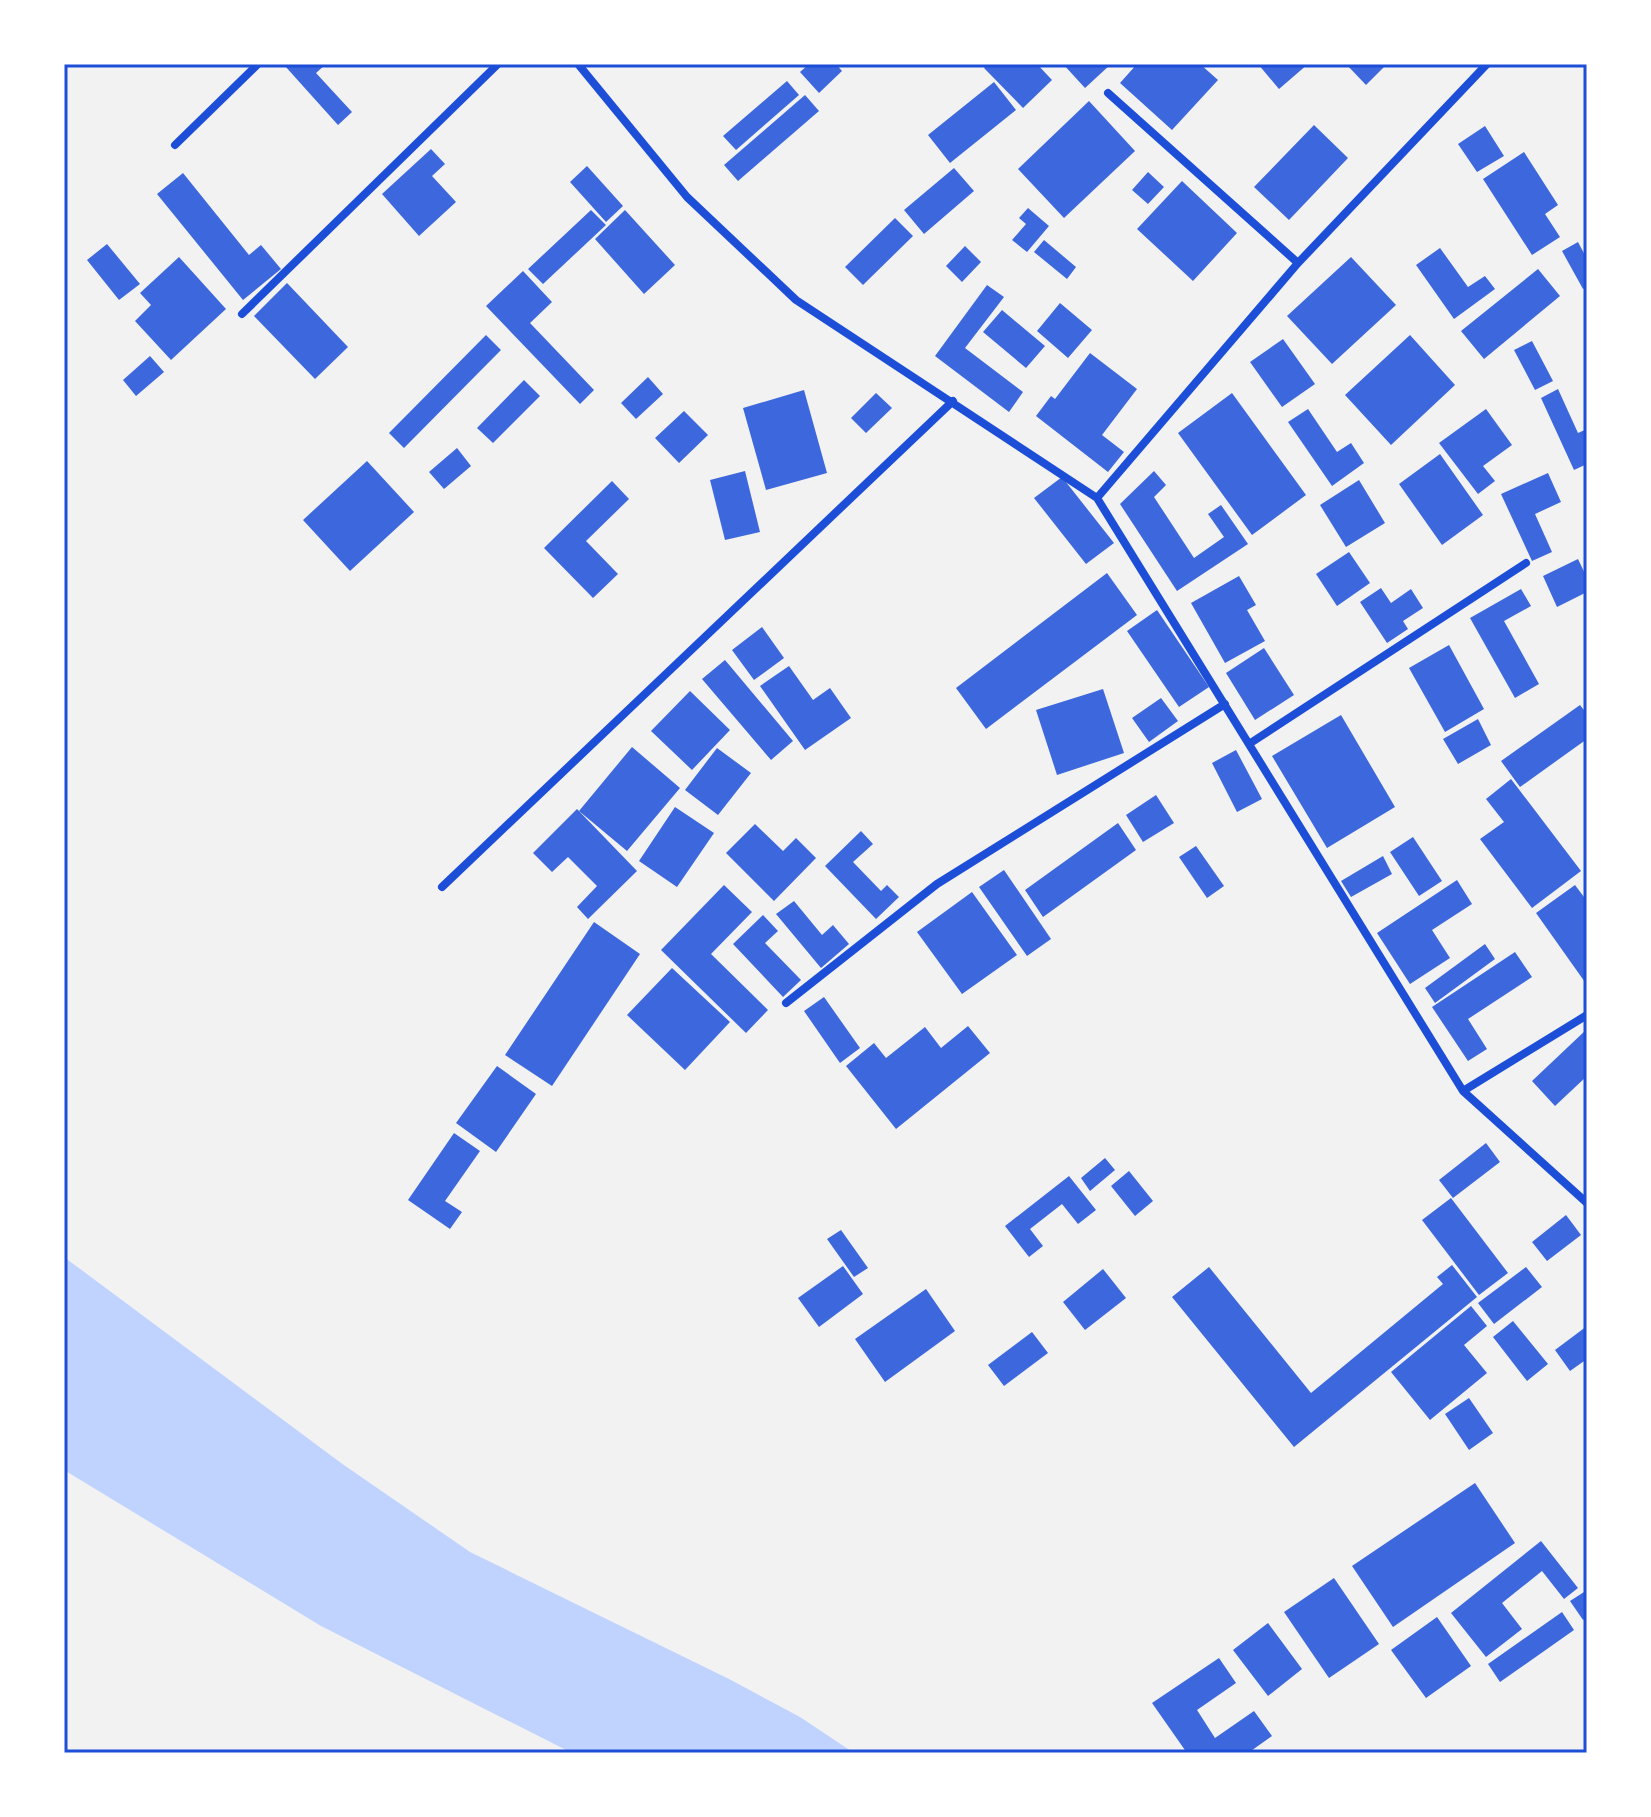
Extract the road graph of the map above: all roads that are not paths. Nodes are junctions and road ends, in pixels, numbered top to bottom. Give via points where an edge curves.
1 (258, 64) edge
2 (498, 64) edge
3 (578, 64) edge
4 (1487, 64) edge
5 (1108, 93) dead end
6 (175, 145) dead end
7 (1298, 263) junction
8 (242, 314) dead end
9 (953, 401) junction
10 (1097, 498) junction
11 (1526, 563) dead end
12 (1225, 704) junction
13 (1249, 744) junction
14 (442, 887) dead end
15 (786, 1003) dead end
16 (1587, 1015) edge
17 (1463, 1091) junction
18 (1587, 1203) edge

1 - 6 street
2 - 8 street
3 - 9 street via 687,197 796,300
4 - 7 street
5 - 7 street
7 - 10 street
9 - 10 street
9 - 14 street
10 - 12 street
11 - 13 street
12 - 13 street
12 - 15 street via 937,884
13 - 17 street
16 - 17 street
17 - 18 street

